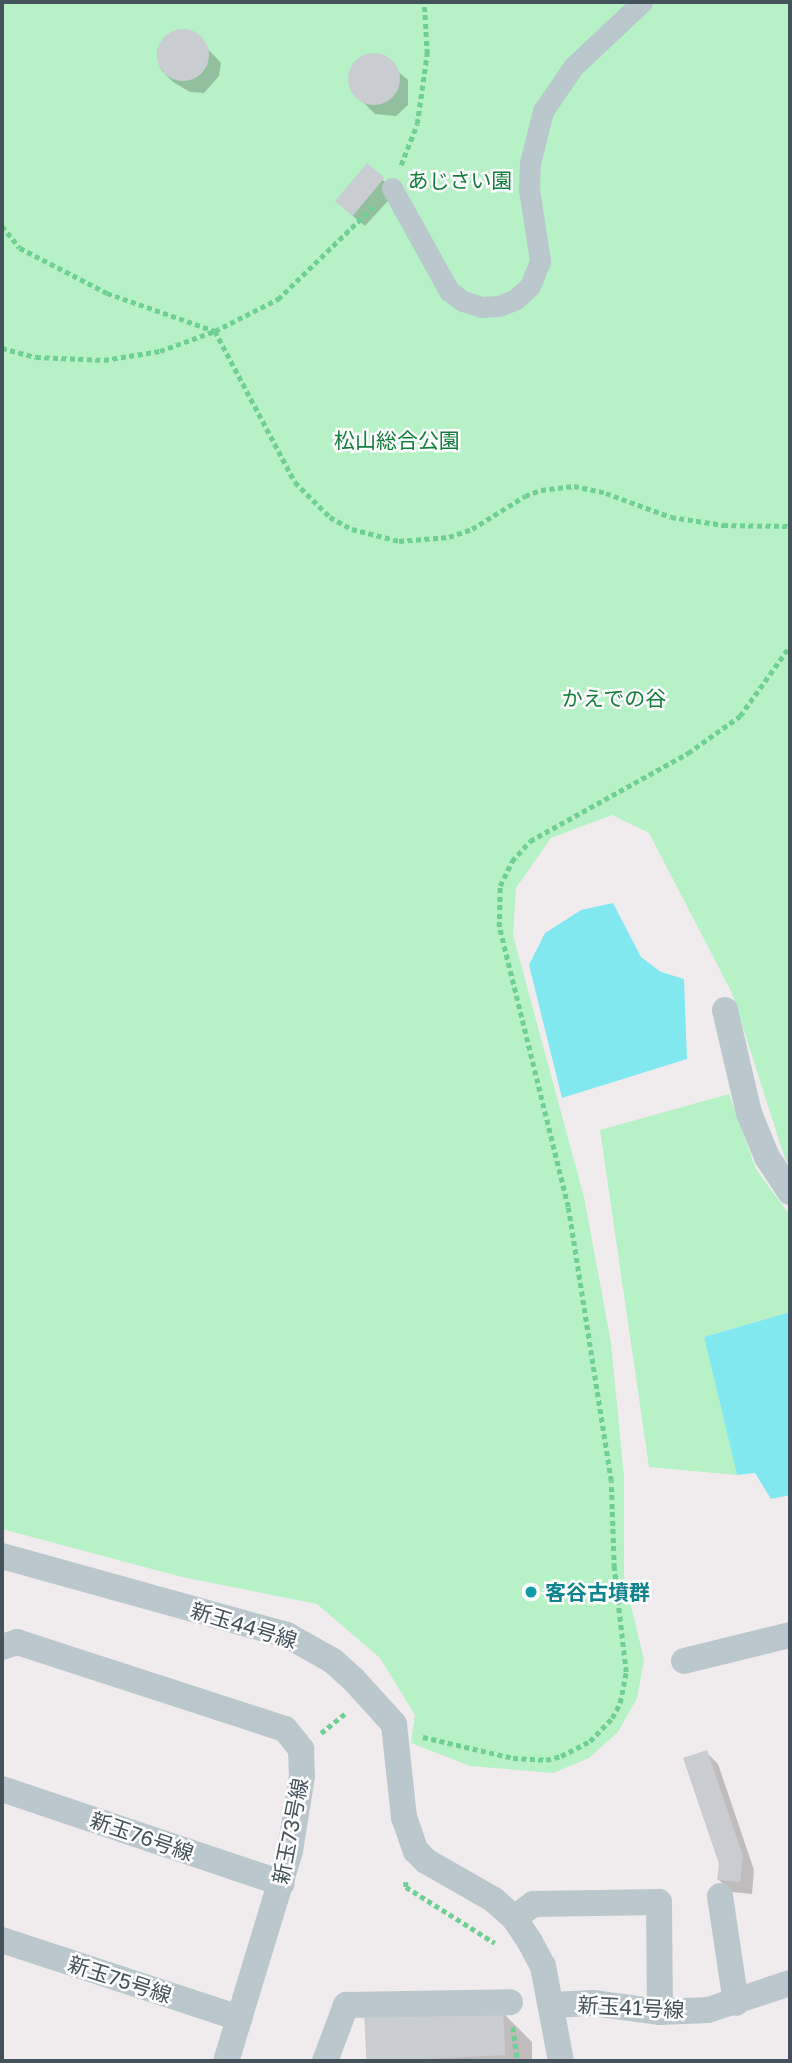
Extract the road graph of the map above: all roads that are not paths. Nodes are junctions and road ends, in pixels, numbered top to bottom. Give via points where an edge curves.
1 (642, 2) edge
2 (392, 188) road end
3 (725, 1010) dead end
4 (790, 1192) edge
5 (2, 1556) edge
6 (790, 1635) edge
7 (2, 1647) edge
8 (684, 1661) dead end
9 (2, 1789) edge
10 (282, 1883) junction
11 (720, 1896) dead end
12 (514, 1918) junction
13 (2, 1940) edge
14 (790, 1983) edge
15 (510, 2002) dead end
16 (736, 2003) junction
17 (552, 2005) junction
18 (660, 2012) junction
19 (239, 2018) junction
20 (226, 2061) edge
21 (326, 2061) edge
22 (561, 2061) edge

1 - 2 street via 573,67 543,111 530,163 529,190 540,261 530,286 516,299 481,307 449,290
3 - 4 street via 749,1113 767,1157
5 - 12 street, 新玉44号線 via 287,1635 333,1661 403,1729 404,1817 416,1851 494,1900
6 - 8 street
7 - 10 street, 新玉73号線 via 17,1642 285,1729 301,1749 302,1776
9 - 10 street, 新玉76号線
10 - 19 street, 新玉73号線
11 - 16 street
12 - 17 street via 542,1966
12 - 18 street via 540,1903 659,1902
13 - 19 street, 新玉75号線
14 - 16 street, 新玉41号線
15 - 21 street via 346,2005
16 - 18 street, 新玉41号線 via 708,2010
17 - 18 street, 新玉41号線 via 593,2003
17 - 22 street
19 - 20 street, 新玉73号線

